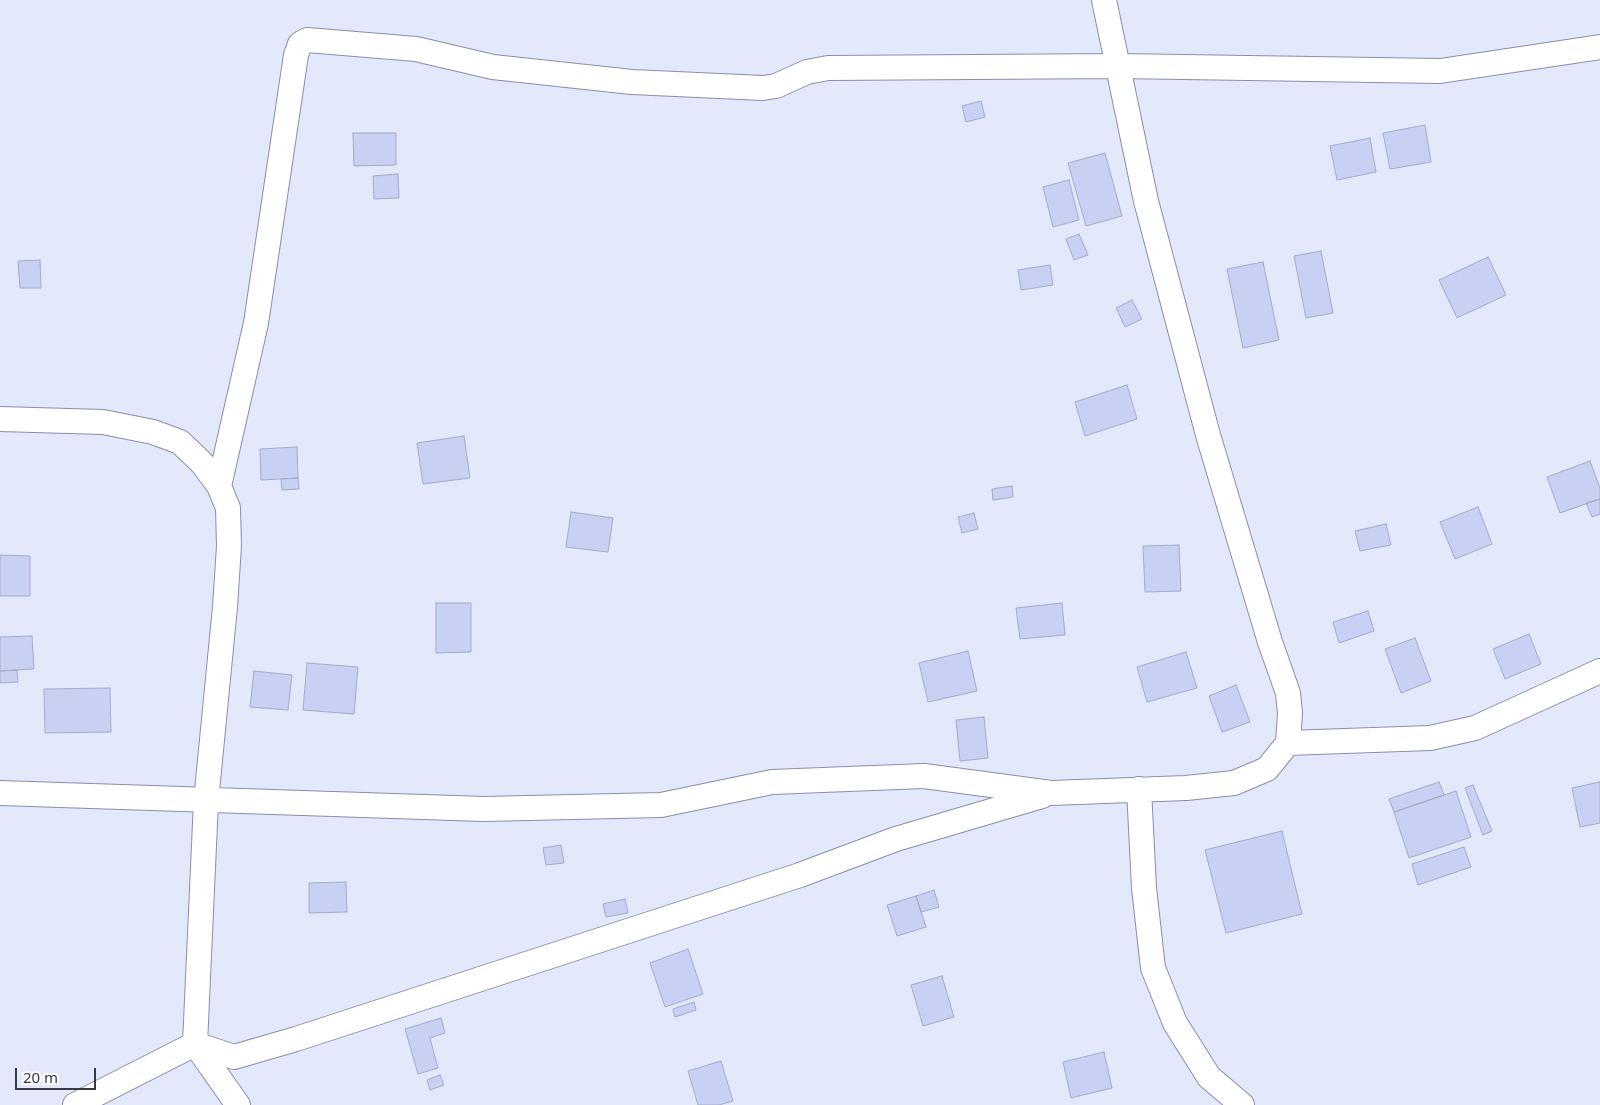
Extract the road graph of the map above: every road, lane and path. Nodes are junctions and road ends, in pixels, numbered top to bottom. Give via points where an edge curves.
1 (1104, 0) edge
2 (1600, 47) edge
3 (1119, 66) junction
4 (0, 419) edge
5 (219, 486) junction
6 (1600, 671) edge
7 (1288, 743) junction
8 (1139, 789) junction
9 (0, 793) edge
10 (1050, 793) junction
11 (206, 801) junction
12 (195, 1044) junction
13 (76, 1105) edge
14 (238, 1105) edge
15 (1242, 1105) edge

1 - 3 street
2 - 3 street via 1440,71
3 - 5 street via 828,68 807,72 776,86 741,87 632,82 493,67 416,49 306,40 300,44 296,55 256,323
3 - 7 street via 1146,201 1208,435 1288,693
4 - 5 street via 104,422 153,432 180,442 202,463
5 - 11 street via 228,508 229,546
6 - 7 street via 1475,728 1430,738
7 - 8 street via 1267,769 1234,782
8 - 10 street
8 - 15 street via 1144,888 1153,968 1175,1023 1209,1077
9 - 11 street
10 - 11 street via 924,776 772,782 661,805 484,809
10 - 12 street via 896,839 800,875 287,1042 234,1057
11 - 12 street
12 - 13 street
12 - 14 street

